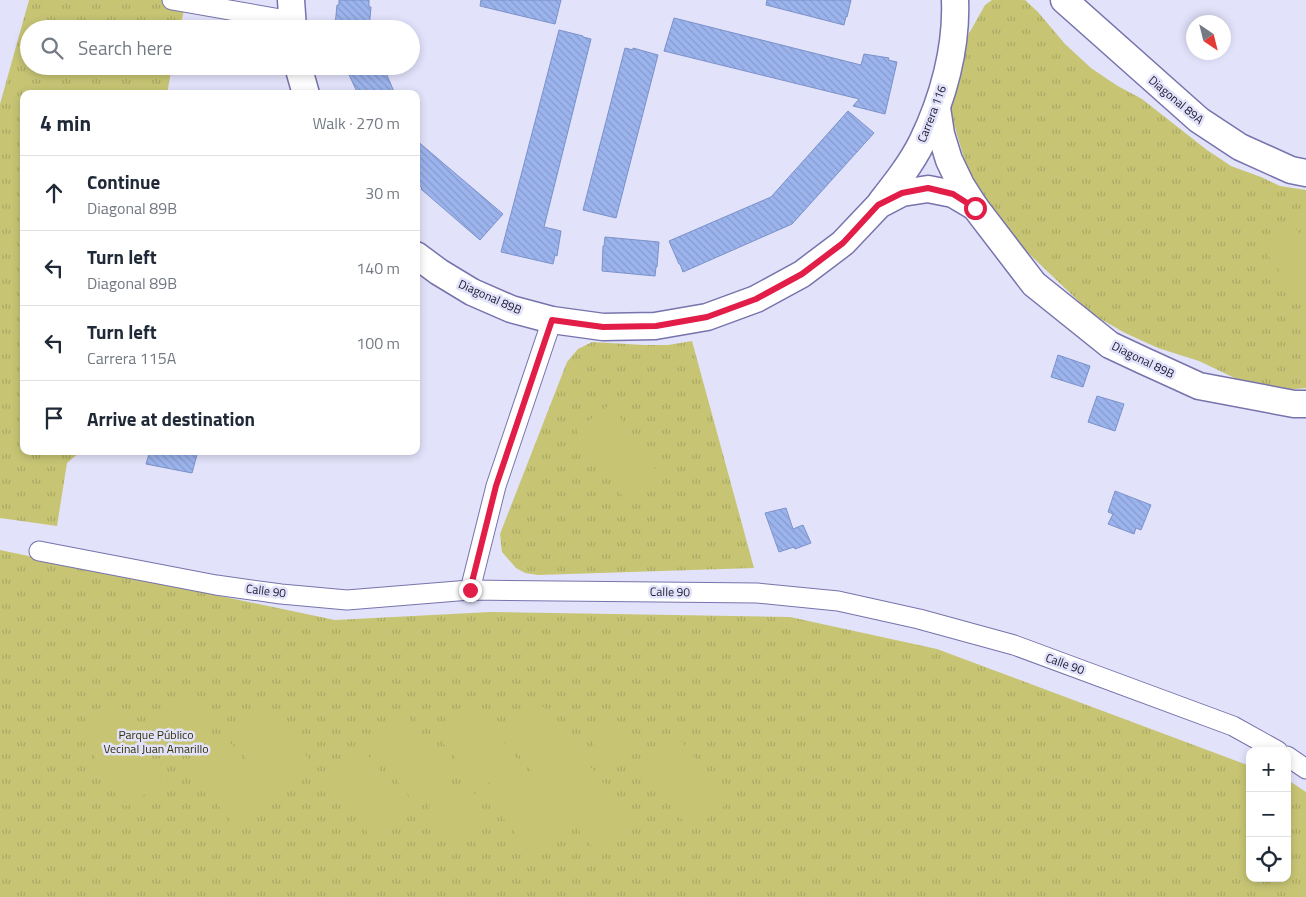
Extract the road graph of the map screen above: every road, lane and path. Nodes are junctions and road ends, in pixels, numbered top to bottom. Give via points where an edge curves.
1 (172, 0) edge
2 (1064, 0) edge
3 (959, 4) edge
4 (292, 17) edge
5 (301, 75) edge
6 (305, 90) edge
7 (937, 108) junction
8 (1306, 173) edge
9 (878, 205) junction
10 (975, 208) junction
11 (420, 258) edge
12 (552, 320) junction
13 (1306, 404) edge
14 (39, 551) dead end
15 (470, 590) junction
16 (1271, 747) edge
17 (1291, 759) edge
18 (1306, 769) edge

1 - 4 street
2 - 8 street, Diagonal 89A via 1199,120 1240,147 1291,170
3 - 7 street, Carrera 116 via 949,66
5 - 6 street
7 - 9 street, Carrera 116 via 922,143
7 - 10 street, Diagonal 89B via 949,160
9 - 10 street, Diagonal 89B via 902,193 928,188 953,194
9 - 12 street, Diagonal 89B via 843,243 802,274 756,299 707,317 656,326 603,327
10 - 13 street, Diagonal 89B via 1034,284 1110,345 1199,386
11 - 12 street, Diagonal 89B via 472,292 511,309
12 - 15 street via 496,486
14 - 15 street, Calle 90 via 216,585 347,600
15 - 16 street, Calle 90 via 757,593 838,601 1014,645 1233,726
17 - 18 street

